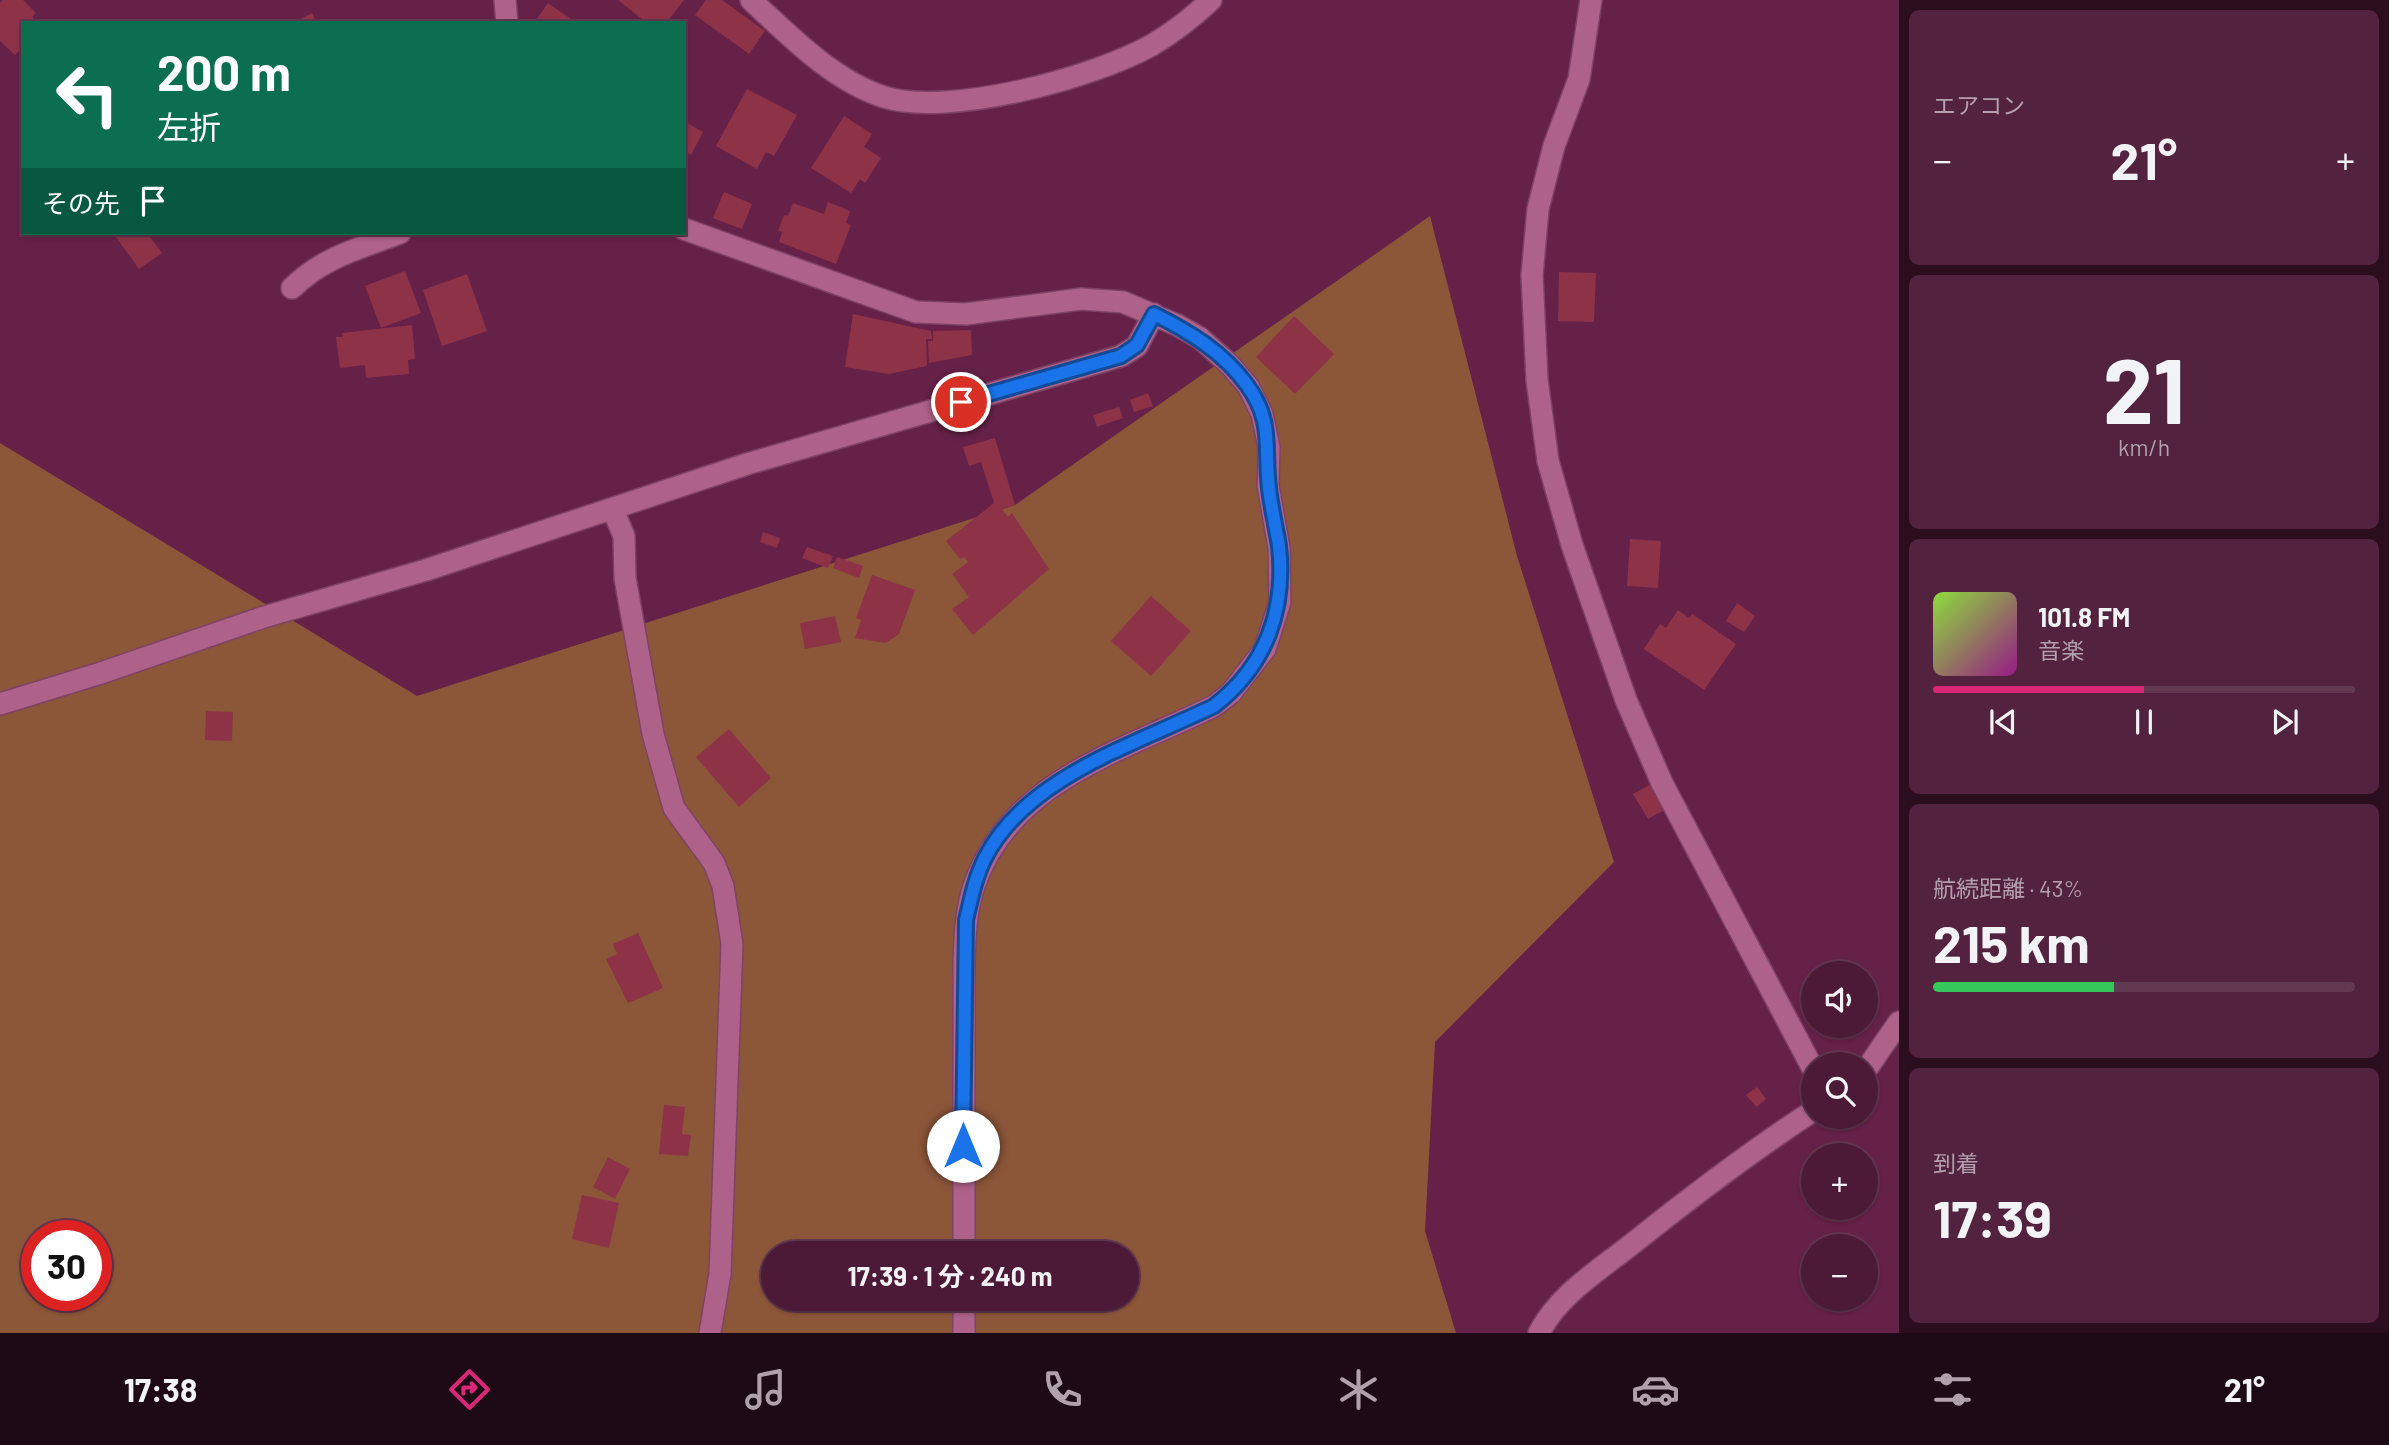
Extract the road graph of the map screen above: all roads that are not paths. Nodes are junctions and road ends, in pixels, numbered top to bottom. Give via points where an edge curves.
1 (505, 0) edge
2 (751, 0) edge
3 (1211, 0) edge
4 (1591, 0) edge
5 (507, 21) edge
6 (686, 230) edge
7 (394, 235) edge
8 (292, 288) dead end
9 (1154, 314) junction
10 (613, 510) junction
11 (0, 704) edge
12 (1899, 1022) edge
13 (1804, 1052) edge
14 (1878, 1053) edge
15 (1801, 1119) edge
16 (964, 1241) edge
17 (964, 1311) edge
18 (710, 1333) edge
19 (964, 1333) edge
20 (1539, 1333) edge

1 - 5 street
2 - 3 street via 840,75 883,96 918,103 961,102 1102,67 1176,30
4 - 13 street via 1579,79 1554,146 1537,222 1532,275 1537,380 1548,461 1626,700
6 - 9 street via 916,312 966,314 1081,299 1123,302
7 - 8 street via 334,257 309,271
9 - 10 street via 1137,345 1121,356 747,464
9 - 16 street via 1200,338 1248,386 1262,414 1279,548 1280,602 1265,649 1231,693 1214,706 1041,792 1021,809 985,858 966,920
10 - 11 street
10 - 18 street via 624,536 625,578 653,734 674,808 714,863 723,886 732,944 720,1274
12 - 14 street
15 - 20 street via 1690,1198 1590,1278 1563,1301
17 - 19 street

